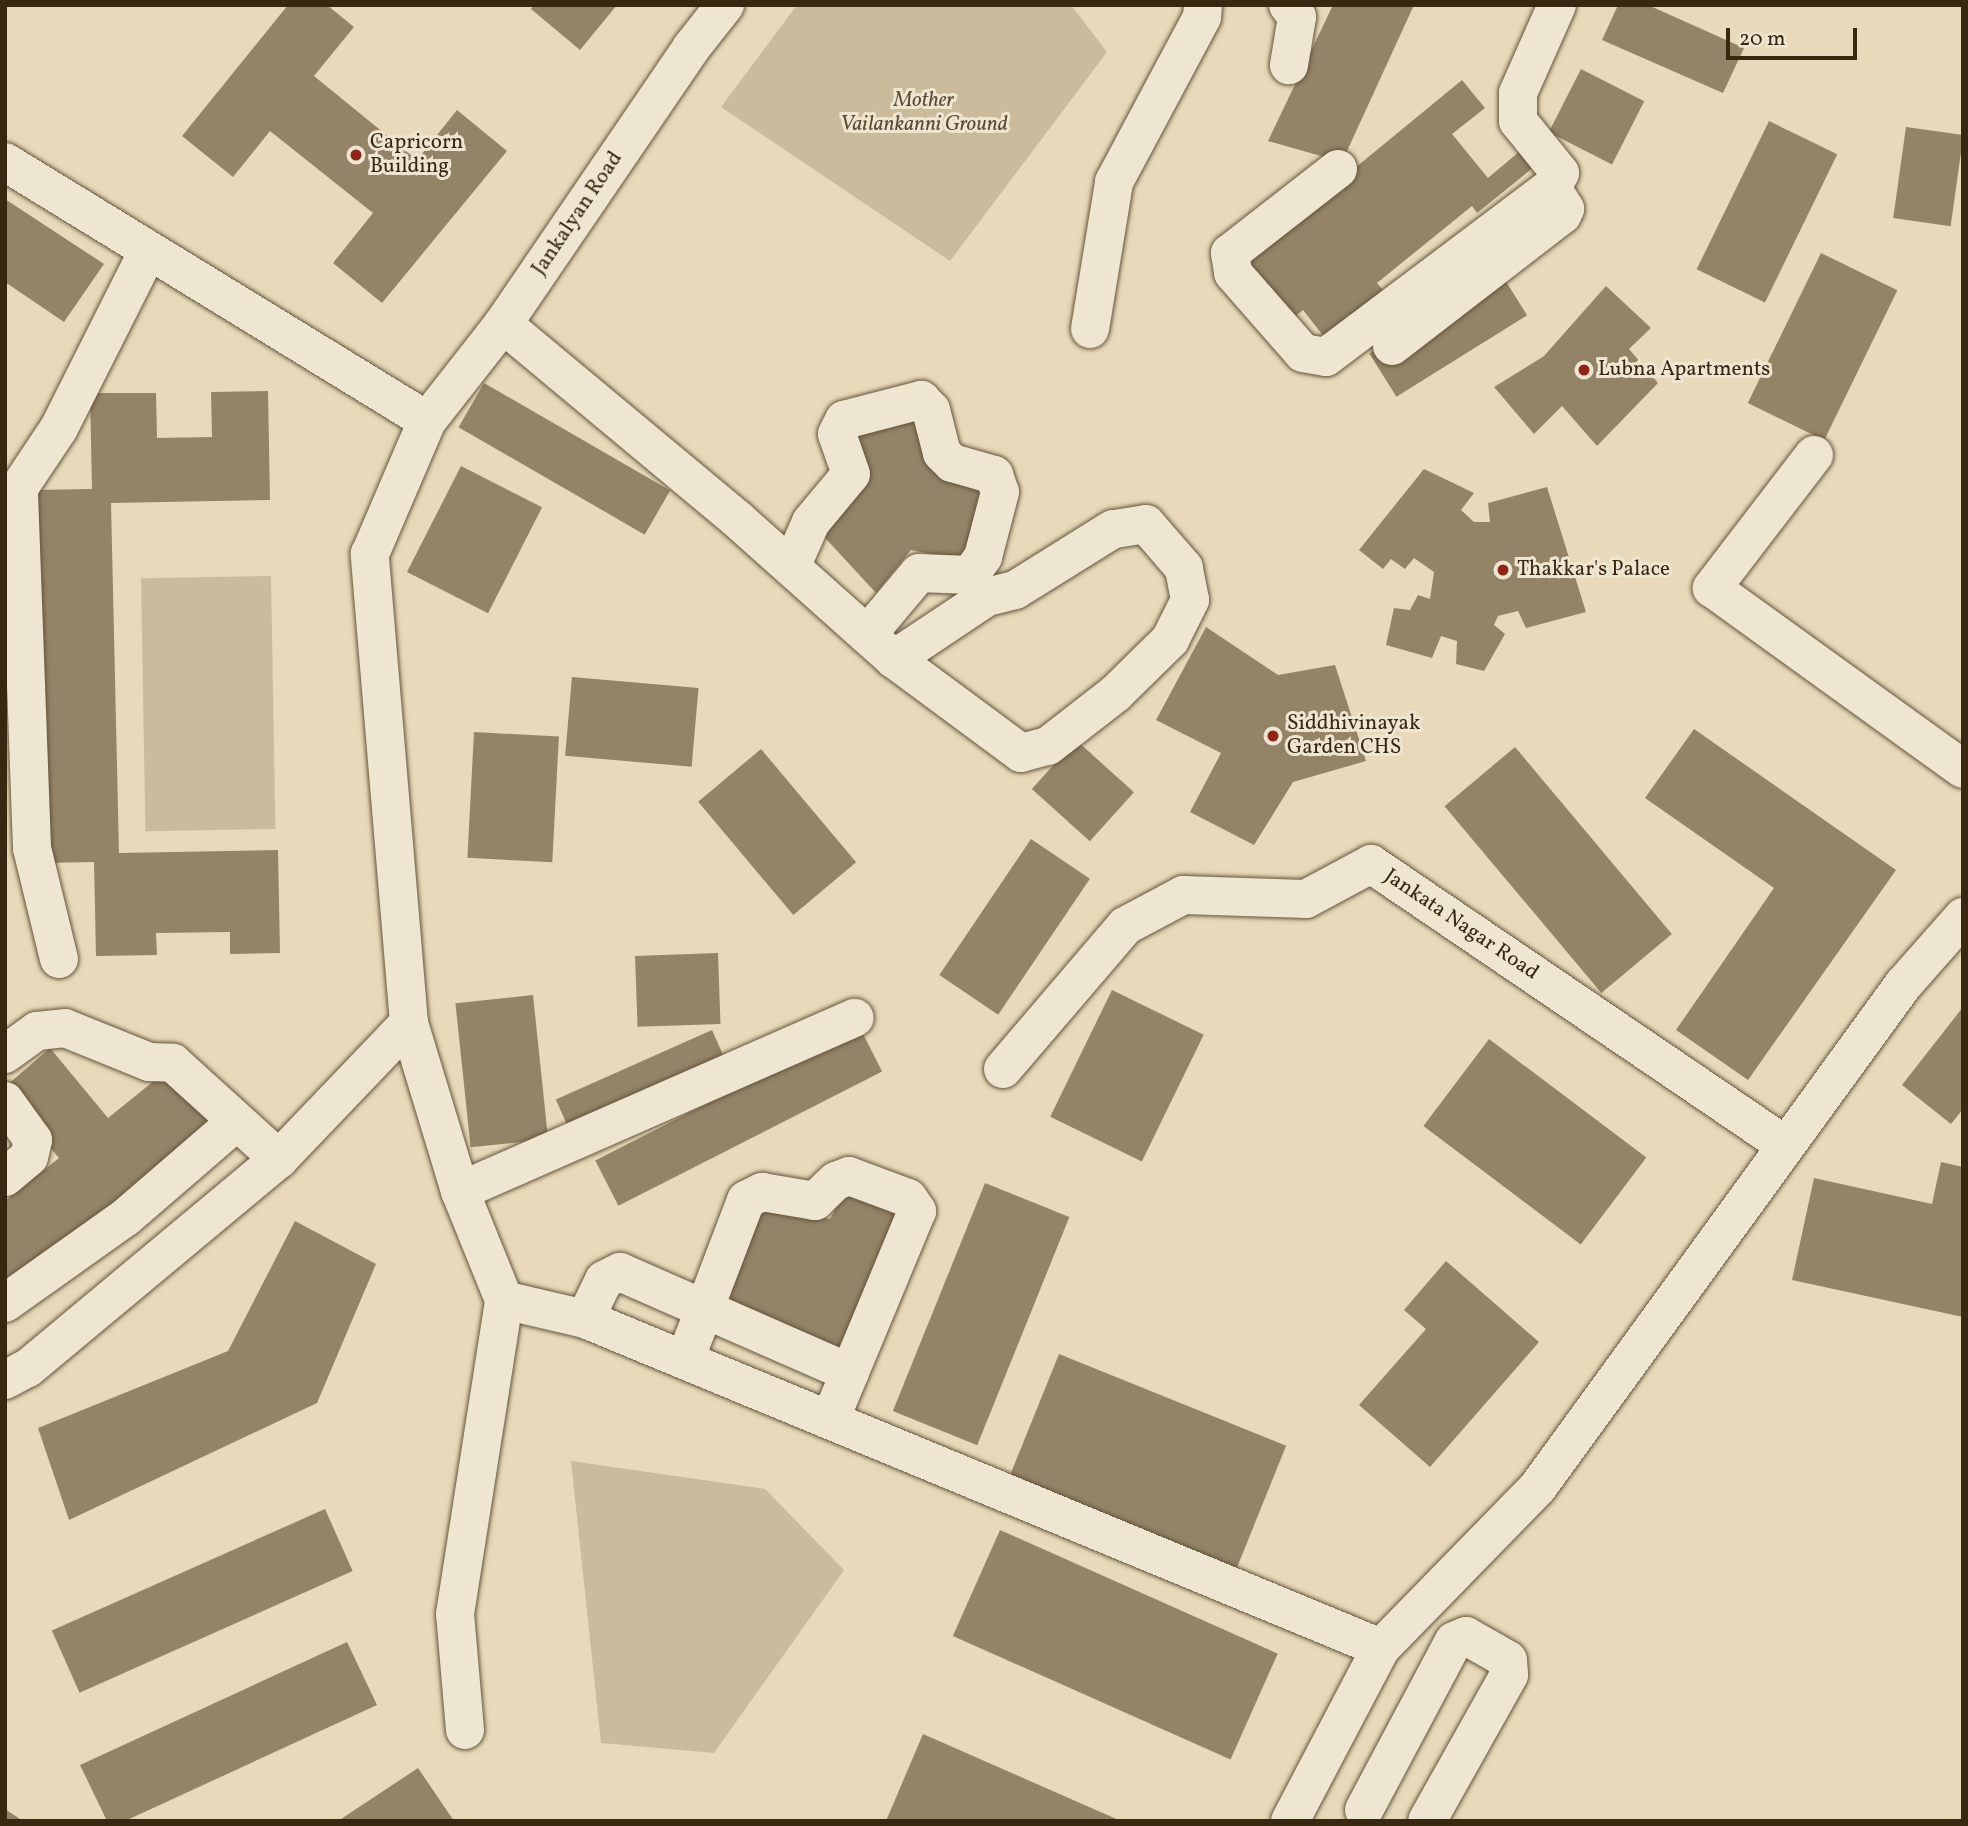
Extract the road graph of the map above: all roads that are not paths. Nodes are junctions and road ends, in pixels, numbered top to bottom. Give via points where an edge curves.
1 (725, 5) edge
2 (1203, 5) edge
3 (1288, 5) edge
4 (1557, 5) edge
5 (1289, 65) dead end
6 (5, 162) edge
7 (1338, 169) dead end
8 (1552, 187) junction
9 (148, 251) junction
10 (503, 324) junction
11 (1090, 329) dead end
12 (1392, 346) dead end
13 (427, 421) junction
14 (1814, 455) dead end
15 (790, 567) junction
16 (881, 647) junction
17 (1963, 769) edge
18 (1962, 918) edge
19 (59, 959) dead end
20 (855, 1018) dead end
21 (409, 1023) junction
22 (5, 1054) edge
23 (1003, 1069) dead end
24 (5, 1101) edge
25 (236, 1122) junction
26 (1785, 1145) junction
27 (279, 1159) junction
28 (5, 1177) edge
29 (460, 1191) junction
30 (504, 1300) junction
31 (5, 1303) edge
32 (704, 1309) junction
33 (585, 1319) junction
34 (684, 1360) junction
35 (849, 1373) junction
36 (5, 1380) edge
37 (830, 1420) junction
38 (1381, 1648) junction
39 (465, 1730) dead end
40 (1311, 1782) junction
41 (1374, 1815) edge
42 (1290, 1821) edge
43 (1427, 1821) edge

1 - 10 street, Jankalyan Road
2 - 11 street via 1202,17 1114,182
3 - 5 street via 1297,17
4 - 8 street via 1518,93 1518,121 1560,173
6 - 9 street
7 - 8 street via 1230,253 1233,274 1303,353 1326,357
8 - 12 street via 1565,209 1562,215
9 - 13 street
9 - 19 street via 59,428 19,488 32,848
10 - 13 street, Jankalyan Road
10 - 15 street
13 - 21 street, Jankalyan Road via 370,554
14 - 17 street via 1712,588
15 - 16 street
15 - 16 street via 811,522 848,484 851,474 837,433 844,420 921,400 931,410 942,453 952,463 994,475 1000,492 984,557 970,575 919,573
16 - 16 street via 987,597 1015,590 1113,529 1146,524 1184,568 1190,600 1170,640 1116,692 1048,746 1021,753
18 - 26 street via 1903,985
20 - 29 street
21 - 27 street
21 - 29 street, Jankalyan Road
22 - 25 street via 37,1031 65,1028 149,1062 173,1063
23 - 26 street, Jankata Nagar Road via 1125,926 1183,895 1306,899 1371,864
24 - 28 street via 33,1140 29,1157
25 - 27 street
25 - 31 street via 126,1217
26 - 38 street via 1538,1487
27 - 36 street via 28,1368
29 - 30 street, Jankalyan Road
30 - 33 street
30 - 39 street via 455,1614
32 - 33 street via 620,1272 604,1280
32 - 34 street
32 - 34 street
32 - 35 street
32 - 35 street via 746,1199 762,1192 815,1201 835,1181 849,1176 908,1198 917,1211
33 - 34 street
34 - 37 street
35 - 37 street
37 - 38 street
38 - 40 street
40 - 41 street
40 - 42 street
41 - 43 street via 1454,1641 1466,1636 1508,1660 1509,1675

